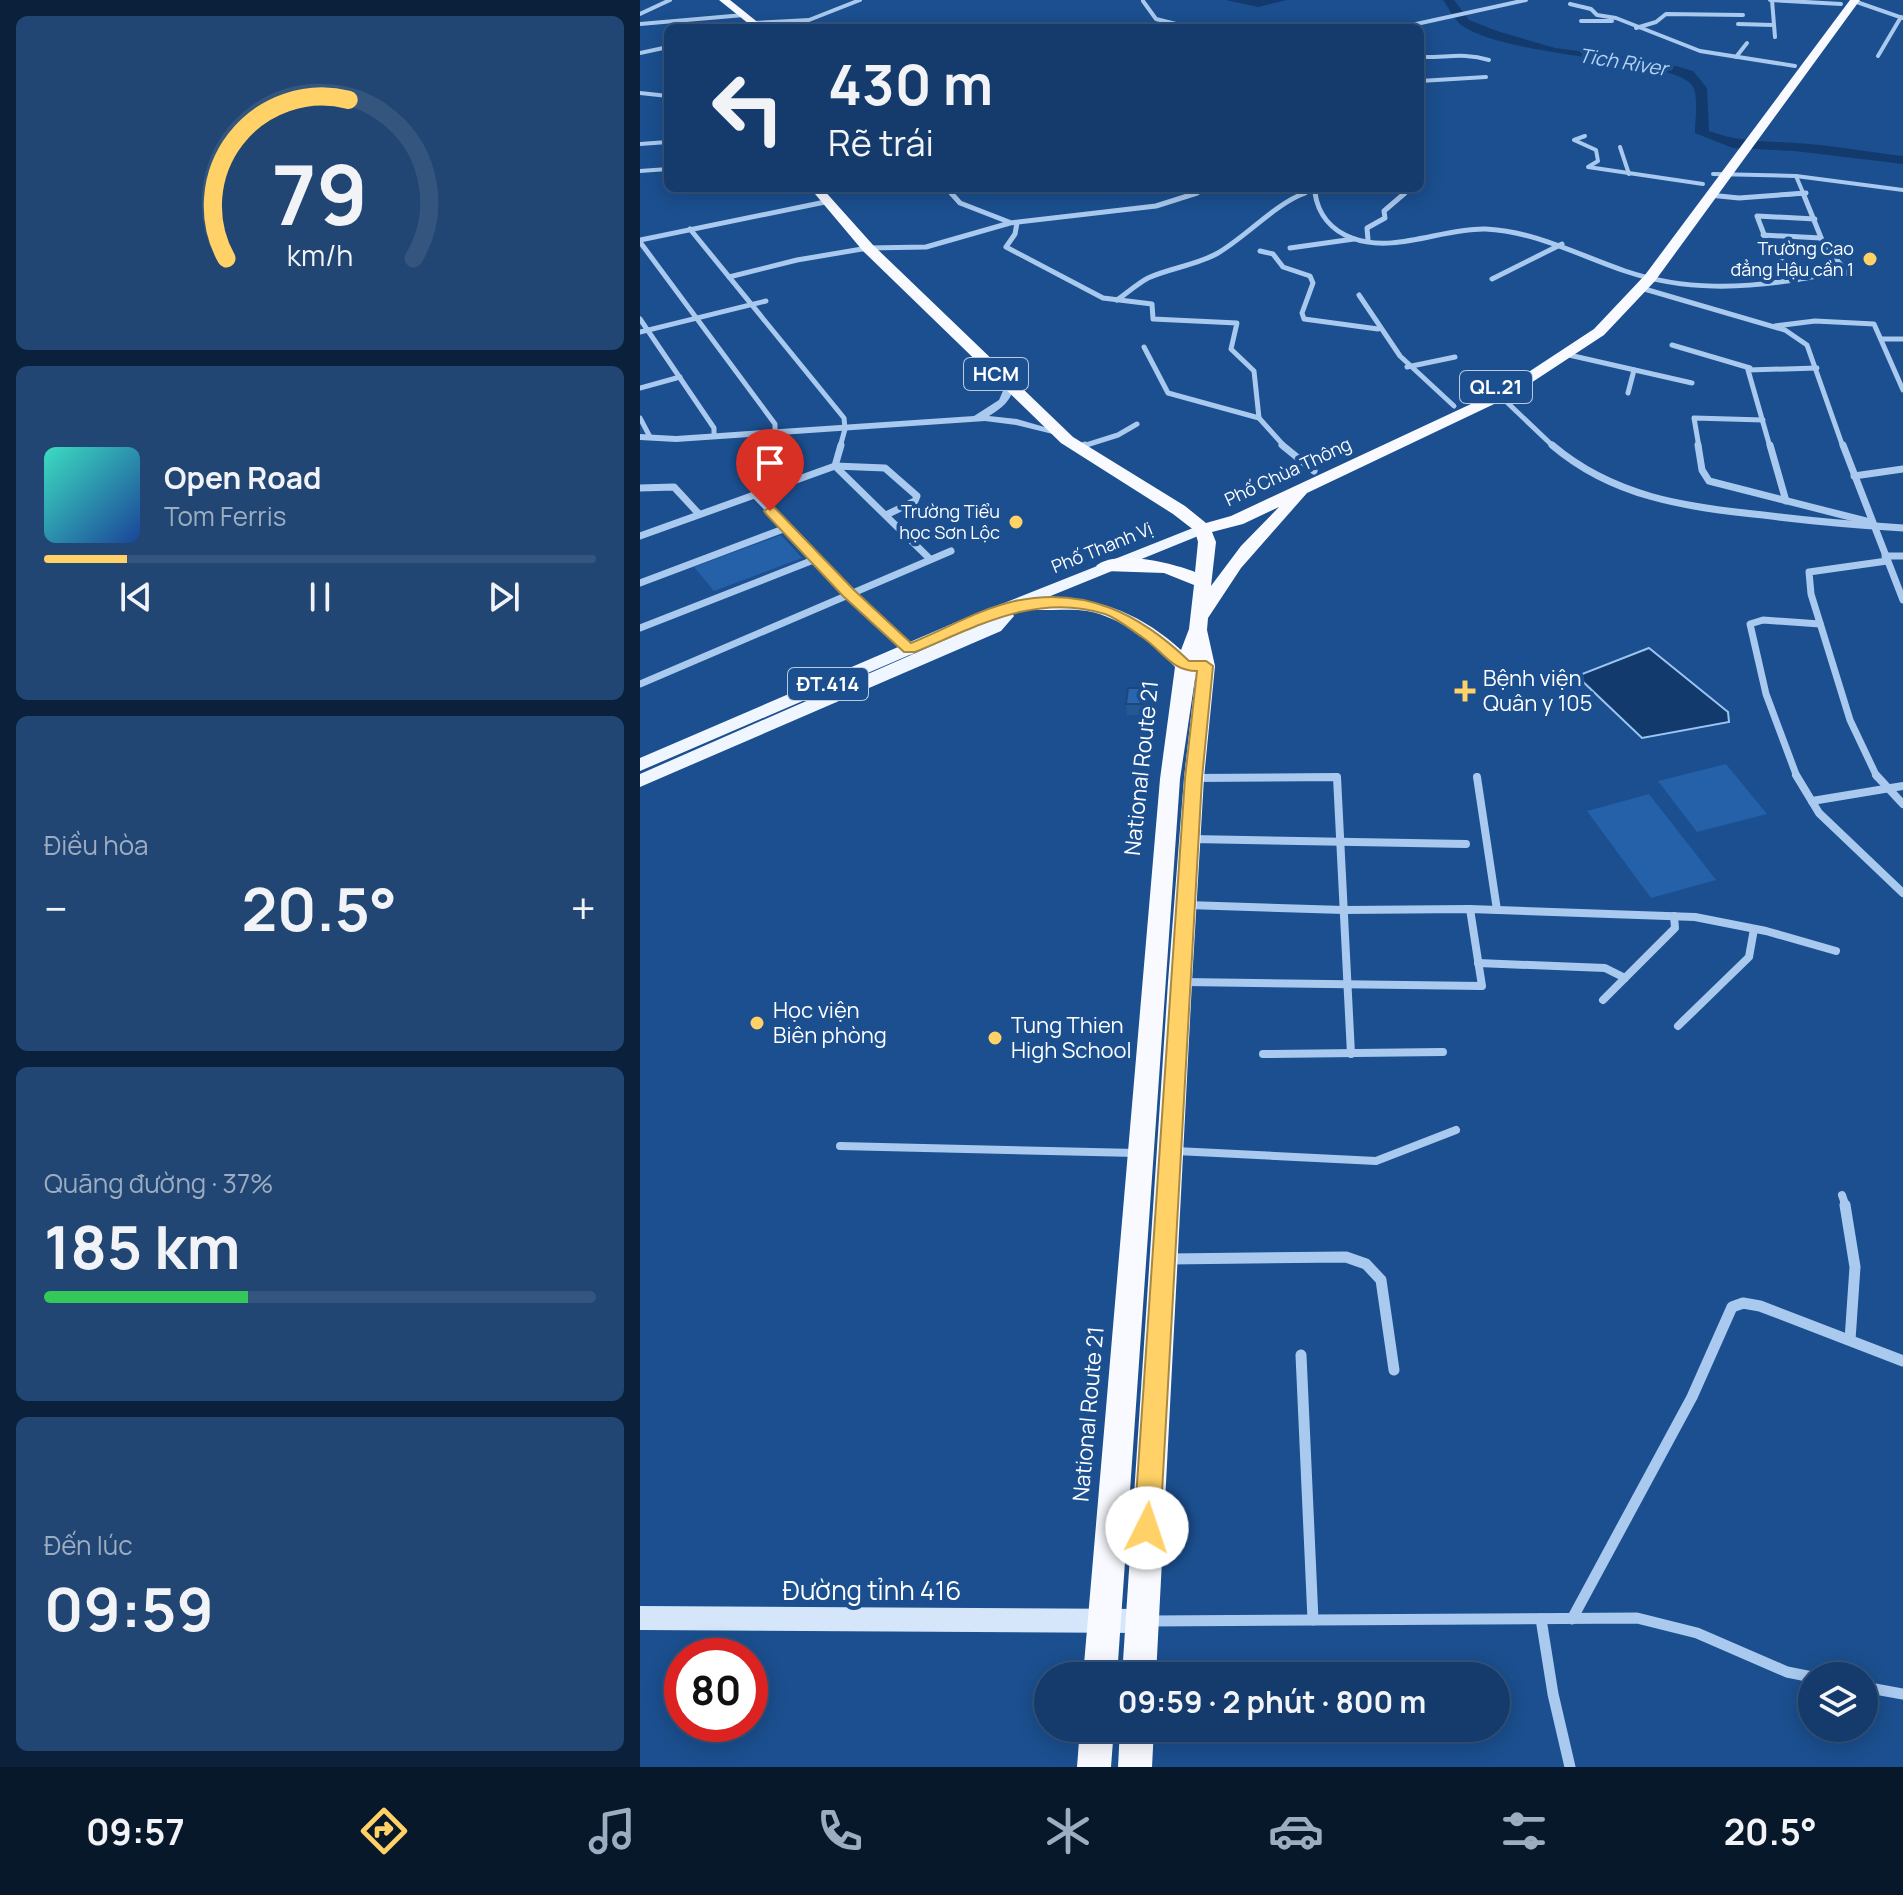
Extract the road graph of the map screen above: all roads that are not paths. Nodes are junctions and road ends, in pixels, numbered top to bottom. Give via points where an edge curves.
1 (670, 0) edge
2 (724, 0) edge
3 (860, 0) edge
4 (1526, 0) edge
5 (1772, 0) edge
6 (1855, 0) edge
7 (1143, 1) edge
8 (1843, 2) edge
9 (1570, 4) dead end
10 (1903, 6) edge
11 (1888, 10) junction
12 (640, 12) edge
13 (744, 15) junction
14 (1743, 15) dead end
15 (1902, 18) edge
16 (1581, 21) dead end
17 (1619, 21) junction
18 (640, 24) edge
19 (756, 24) edge
20 (767, 24) edge
21 (1176, 24) edge
22 (1414, 24) edge
23 (1738, 24) dead end
24 (1773, 25) junction
25 (1635, 28) junction
26 (1775, 37) dead end
27 (1747, 43) dead end
28 (664, 48) edge
29 (640, 53) edge
30 (1878, 56) dead end
31 (1424, 57) edge
32 (1736, 57) junction
33 (1489, 60) dead end
34 (1795, 66) junction
35 (1486, 77) dead end
36 (1424, 81) edge
37 (640, 93) edge
38 (664, 96) edge
39 (1763, 116) junction
40 (1585, 136) dead end
41 (664, 142) edge
42 (640, 144) edge
43 (1620, 147) dead end
44 (664, 169) edge
45 (640, 171) edge
46 (1629, 174) junction
47 (1796, 176) junction
48 (1712, 182) junction
49 (1903, 190) edge
50 (820, 192) edge
51 (950, 192) edge
52 (1199, 192) edge
53 (1309, 192) edge
54 (1316, 192) edge
55 (1405, 193) dead end
56 (1806, 193) junction
57 (830, 201) junction
58 (1815, 219) junction
59 (1014, 223) junction
60 (690, 229) junction
61 (1763, 235) junction
62 (1821, 238) junction
63 (1355, 239) junction
64 (1368, 240) junction
65 (640, 241) edge
66 (1562, 244) junction
67 (868, 248) junction
68 (1290, 248) dead end
69 (1260, 251) dead end
70 (729, 277) junction
71 (1492, 279) dead end
72 (1799, 279) junction
73 (1643, 280) junction
74 (1359, 295) dead end
75 (1117, 300) junction
76 (766, 301) dead end
77 (751, 304) junction
78 (696, 318) junction
79 (640, 319) edge
80 (1774, 326) junction
81 (1378, 329) junction
82 (648, 330) junction
83 (1593, 330) junction
84 (640, 332) edge
85 (1881, 339) junction
86 (1903, 339) edge
87 (1672, 345) dead end
88 (1144, 347) dead end
89 (1569, 355) junction
90 (1455, 357) dead end
91 (1407, 367) junction
92 (1750, 368) junction
93 (1817, 368) junction
94 (1634, 370) junction
95 (680, 377) junction
96 (1692, 383) dead end
97 (1009, 386) junction
98 (640, 388) edge
99 (1903, 390) edge
100 (1497, 392) junction
101 (1628, 393) dead end
102 (1454, 406) junction
103 (640, 418) edge
104 (1259, 418) junction
105 (973, 419) junction
106 (1763, 420) junction
107 (1137, 424) dead end
108 (845, 429) junction
109 (775, 434) junction
110 (1062, 435) junction
111 (714, 436) junction
112 (645, 437) edge
113 (1080, 447) junction
114 (835, 466) junction
115 (1903, 469) edge
116 (1322, 473) junction
117 (1854, 476) junction
118 (640, 488) edge
119 (754, 494) junction
120 (1786, 501) junction
121 (699, 514) junction
122 (886, 515) junction
123 (1872, 524) junction
124 (786, 528) junction
125 (1903, 528) edge
126 (1203, 529) junction
127 (640, 536) edge
128 (951, 551) dead end
129 (1903, 556) edge
130 (1886, 558) junction
131 (816, 559) junction
132 (930, 559) junction
133 (1105, 566) junction
134 (1201, 582) junction
135 (640, 583) edge
136 (849, 593) junction
137 (1903, 600) edge
138 (1017, 605) junction
139 (1820, 624) junction
140 (640, 628) edge
141 (1198, 629) junction
142 (915, 654) junction
143 (1195, 666) junction
144 (640, 684) edge
145 (640, 765) edge
146 (1477, 777) dead end
147 (1194, 778) junction
148 (640, 781) edge
149 (1903, 786) edge
150 (1888, 789) junction
151 (1812, 801) junction
152 (1903, 804) edge
153 (1191, 839) junction
154 (1340, 844) junction
155 (1466, 844) dead end
156 (1903, 893) edge
157 (1186, 905) junction
158 (1470, 909) junction
159 (1344, 910) junction
160 (1497, 910) junction
161 (1674, 916) junction
162 (1754, 929) junction
163 (1836, 951) dead end
164 (1478, 963) junction
165 (1625, 978) junction
166 (1180, 982) junction
167 (1348, 986) junction
168 (1603, 1000) dead end
169 (1678, 1026) dead end
170 (1443, 1052) dead end
171 (1263, 1054) dead end
172 (1351, 1054) junction
173 (1456, 1130) dead end
174 (840, 1146) dead end
175 (1171, 1151) junction
176 (1141, 1153) junction
177 (1842, 1195) dead end
178 (1164, 1259) junction
179 (1850, 1340) junction
180 (1301, 1355) dead end
181 (1903, 1361) edge
182 (1394, 1370) dead end
183 (640, 1618) edge
184 (1541, 1619) junction
185 (1572, 1619) junction
186 (1313, 1620) junction
187 (1103, 1621) junction
188 (1141, 1621) junction
189 (1101, 1662) edge
190 (1140, 1662) edge
191 (1798, 1674) edge
192 (1878, 1690) edge
193 (1903, 1694) edge
194 (1096, 1742) edge
195 (1136, 1742) edge
196 (1094, 1767) edge
197 (1135, 1767) edge
198 (1570, 1767) edge

1 - 12 street
2 - 13 highway
3 - 20 street via 809,20
4 - 22 street
5 - 8 street
5 - 24 street
6 - 11 street
6 - 39 highway, Phố Chùa Thông / QL.21
7 - 21 street via 1156,19
8 - 34 highway, Phố Chùa Thông / QL.21
9 - 17 street
10 - 11 street
11 - 15 street
13 - 18 street
13 - 19 highway
14 - 25 street via 1666,14
15 - 30 street
16 - 17 street
17 - 25 street
23 - 24 street
24 - 26 street
25 - 32 street via 1700,51
27 - 32 street
28 - 29 street
31 - 33 street via 1463,53
32 - 34 street
34 - 39 highway, Phố Chùa Thông / QL.21
35 - 36 street
37 - 38 street
39 - 48 highway, Phố Chùa Thông / QL.21
40 - 46 street via 1574,140 1595,147 1599,158 1588,167
41 - 42 street
43 - 46 street
44 - 45 street
46 - 48 street
47 - 48 street
47 - 49 street
47 - 56 street
48 - 56 street via 1739,198
48 - 73 highway, Phố Chùa Thông / QL.21
50 - 57 highway, HCM
51 - 59 street via 960,203
52 - 59 street via 1156,206
53 - 75 street via 1291,198 1218,253 1146,279
54 - 63 street via 1323,218
55 - 64 street via 1384,211 1385,218 1367,228
56 - 58 street
57 - 60 street
57 - 67 highway, HCM
58 - 61 street via 1757,216
58 - 62 street
59 - 67 street via 926,247
59 - 75 street via 1015,234 1005,245 1017,255
60 - 65 street
60 - 70 street
61 - 62 street
61 - 72 street
62 - 72 street via 1848,273
63 - 64 street
63 - 68 street
64 - 66 street via 1481,229
65 - 78 street
66 - 71 street
66 - 73 street
67 - 70 street
67 - 97 highway, HCM
69 - 81 street via 1272,253 1283,267 1310,276 1304,319
70 - 77 street
72 - 73 street via 1738,287
73 - 80 street
73 - 83 highway, Phố Chùa Thông / QL.21
74 - 81 street
75 - 104 street via 1152,304 1153,319 1237,323 1231,349 1254,371
76 - 77 street
77 - 78 street
77 - 108 street via 844,418
78 - 82 street
78 - 109 street via 775,424
79 - 82 street
80 - 85 street via 1872,324
80 - 93 street via 1807,345
81 - 91 street
82 - 84 street
82 - 95 street
83 - 89 highway, Phố Chùa Thông / QL.21
83 - 100 highway, Phố Chùa Thông / QL.21
85 - 86 street
85 - 99 street
87 - 92 street
88 - 104 street via 1168,393
89 - 94 street
89 - 100 highway, Phố Chùa Thông / QL.21
90 - 91 street
91 - 102 street
92 - 93 street
92 - 106 street
93 - 117 street
94 - 96 street
94 - 101 street
95 - 98 street
95 - 111 street
97 - 105 street via 1001,404
97 - 110 highway, HCM
100 - 102 highway, Phố Chùa Thông / QL.21
100 - 116 highway, Phố Chùa Thông / QL.21
100 - 123 street via 1570,460 1627,490 1677,505 1848,526
102 - 116 highway, Phố Chùa Thông / QL.21
103 - 112 street
104 - 116 street via 1282,445
105 - 108 street
105 - 110 street via 1007,420
106 - 120 street
106 - 120 street via 1694,418 1702,470 1717,484
107 - 113 street
108 - 109 street
108 - 114 street
109 - 111 street
110 - 113 highway, HCM
111 - 112 street
113 - 126 highway, HCM
114 - 119 street
114 - 122 street
114 - 122 street via 885,468 917,496
115 - 117 street
116 - 126 highway, Phố Chùa Thông / QL.21 via 1237,520
116 - 141 highway via 1235,562
117 - 123 street
118 - 121 street via 674,487
119 - 121 street
119 - 124 street
120 - 123 street
121 - 127 street
122 - 132 street
123 - 125 street
123 - 130 street
124 - 131 street
124 - 135 street
126 - 133 main road, Phố Thanh Vị
126 - 134 highway, National Route 21 via 1207,542
128 - 132 street
129 - 130 street
130 - 137 street
130 - 139 street via 1809,572
131 - 136 street
131 - 140 street
132 - 136 street
133 - 134 highway via 1146,564
133 - 138 main road, Phố Thanh Vị
134 - 141 highway, National Route 21
136 - 142 street
136 - 144 street
138 - 142 main road, Phố Thanh Vị via 995,627
138 - 143 highway via 1073,602 1112,611
139 - 150 street via 1850,720 1876,776
139 - 151 street via 1750,624 1766,694 1792,768
141 - 143 highway, National Route 21
142 - 145 main road, Phố Thanh Vị / ĐT.414
142 - 148 main road, Phố Thanh Vị
143 - 147 highway, National Route 21
143 - 176 highway, National Route 21 via 1170,779
146 - 160 street
147 - 153 highway, National Route 21
147 - 154 street via 1337,777
149 - 150 street
150 - 151 street
150 - 152 street
151 - 156 street
153 - 154 street
153 - 157 highway, National Route 21
154 - 155 street
154 - 159 street
157 - 159 street
157 - 166 highway, National Route 21
158 - 159 street
158 - 160 street
158 - 164 street
159 - 167 street
160 - 161 street
161 - 162 street
161 - 165 street via 1675,928
162 - 163 street
162 - 169 street via 1749,957
164 - 165 street via 1605,968
164 - 167 street via 1482,986
165 - 168 street
166 - 167 street
166 - 175 highway, National Route 21
167 - 172 street
170 - 172 street
171 - 172 street
173 - 175 street via 1376,1161
174 - 176 street
175 - 178 highway, National Route 21
176 - 187 highway, National Route 21
177 - 179 street via 1855,1254
178 - 182 street via 1361,1260 1381,1280
178 - 188 highway, National Route 21
179 - 181 street
179 - 185 street via 1760,1306 1735,1304 1692,1397
180 - 186 street
183 - 187 main road, Đường tỉnh 416
184 - 185 street
184 - 186 street
184 - 198 street
185 - 191 street via 1637,1618 1697,1633
186 - 188 street
187 - 188 main road, Đường tỉnh 416
187 - 189 highway, National Route 21
188 - 190 highway, National Route 21
192 - 193 street
194 - 196 highway
195 - 197 highway

